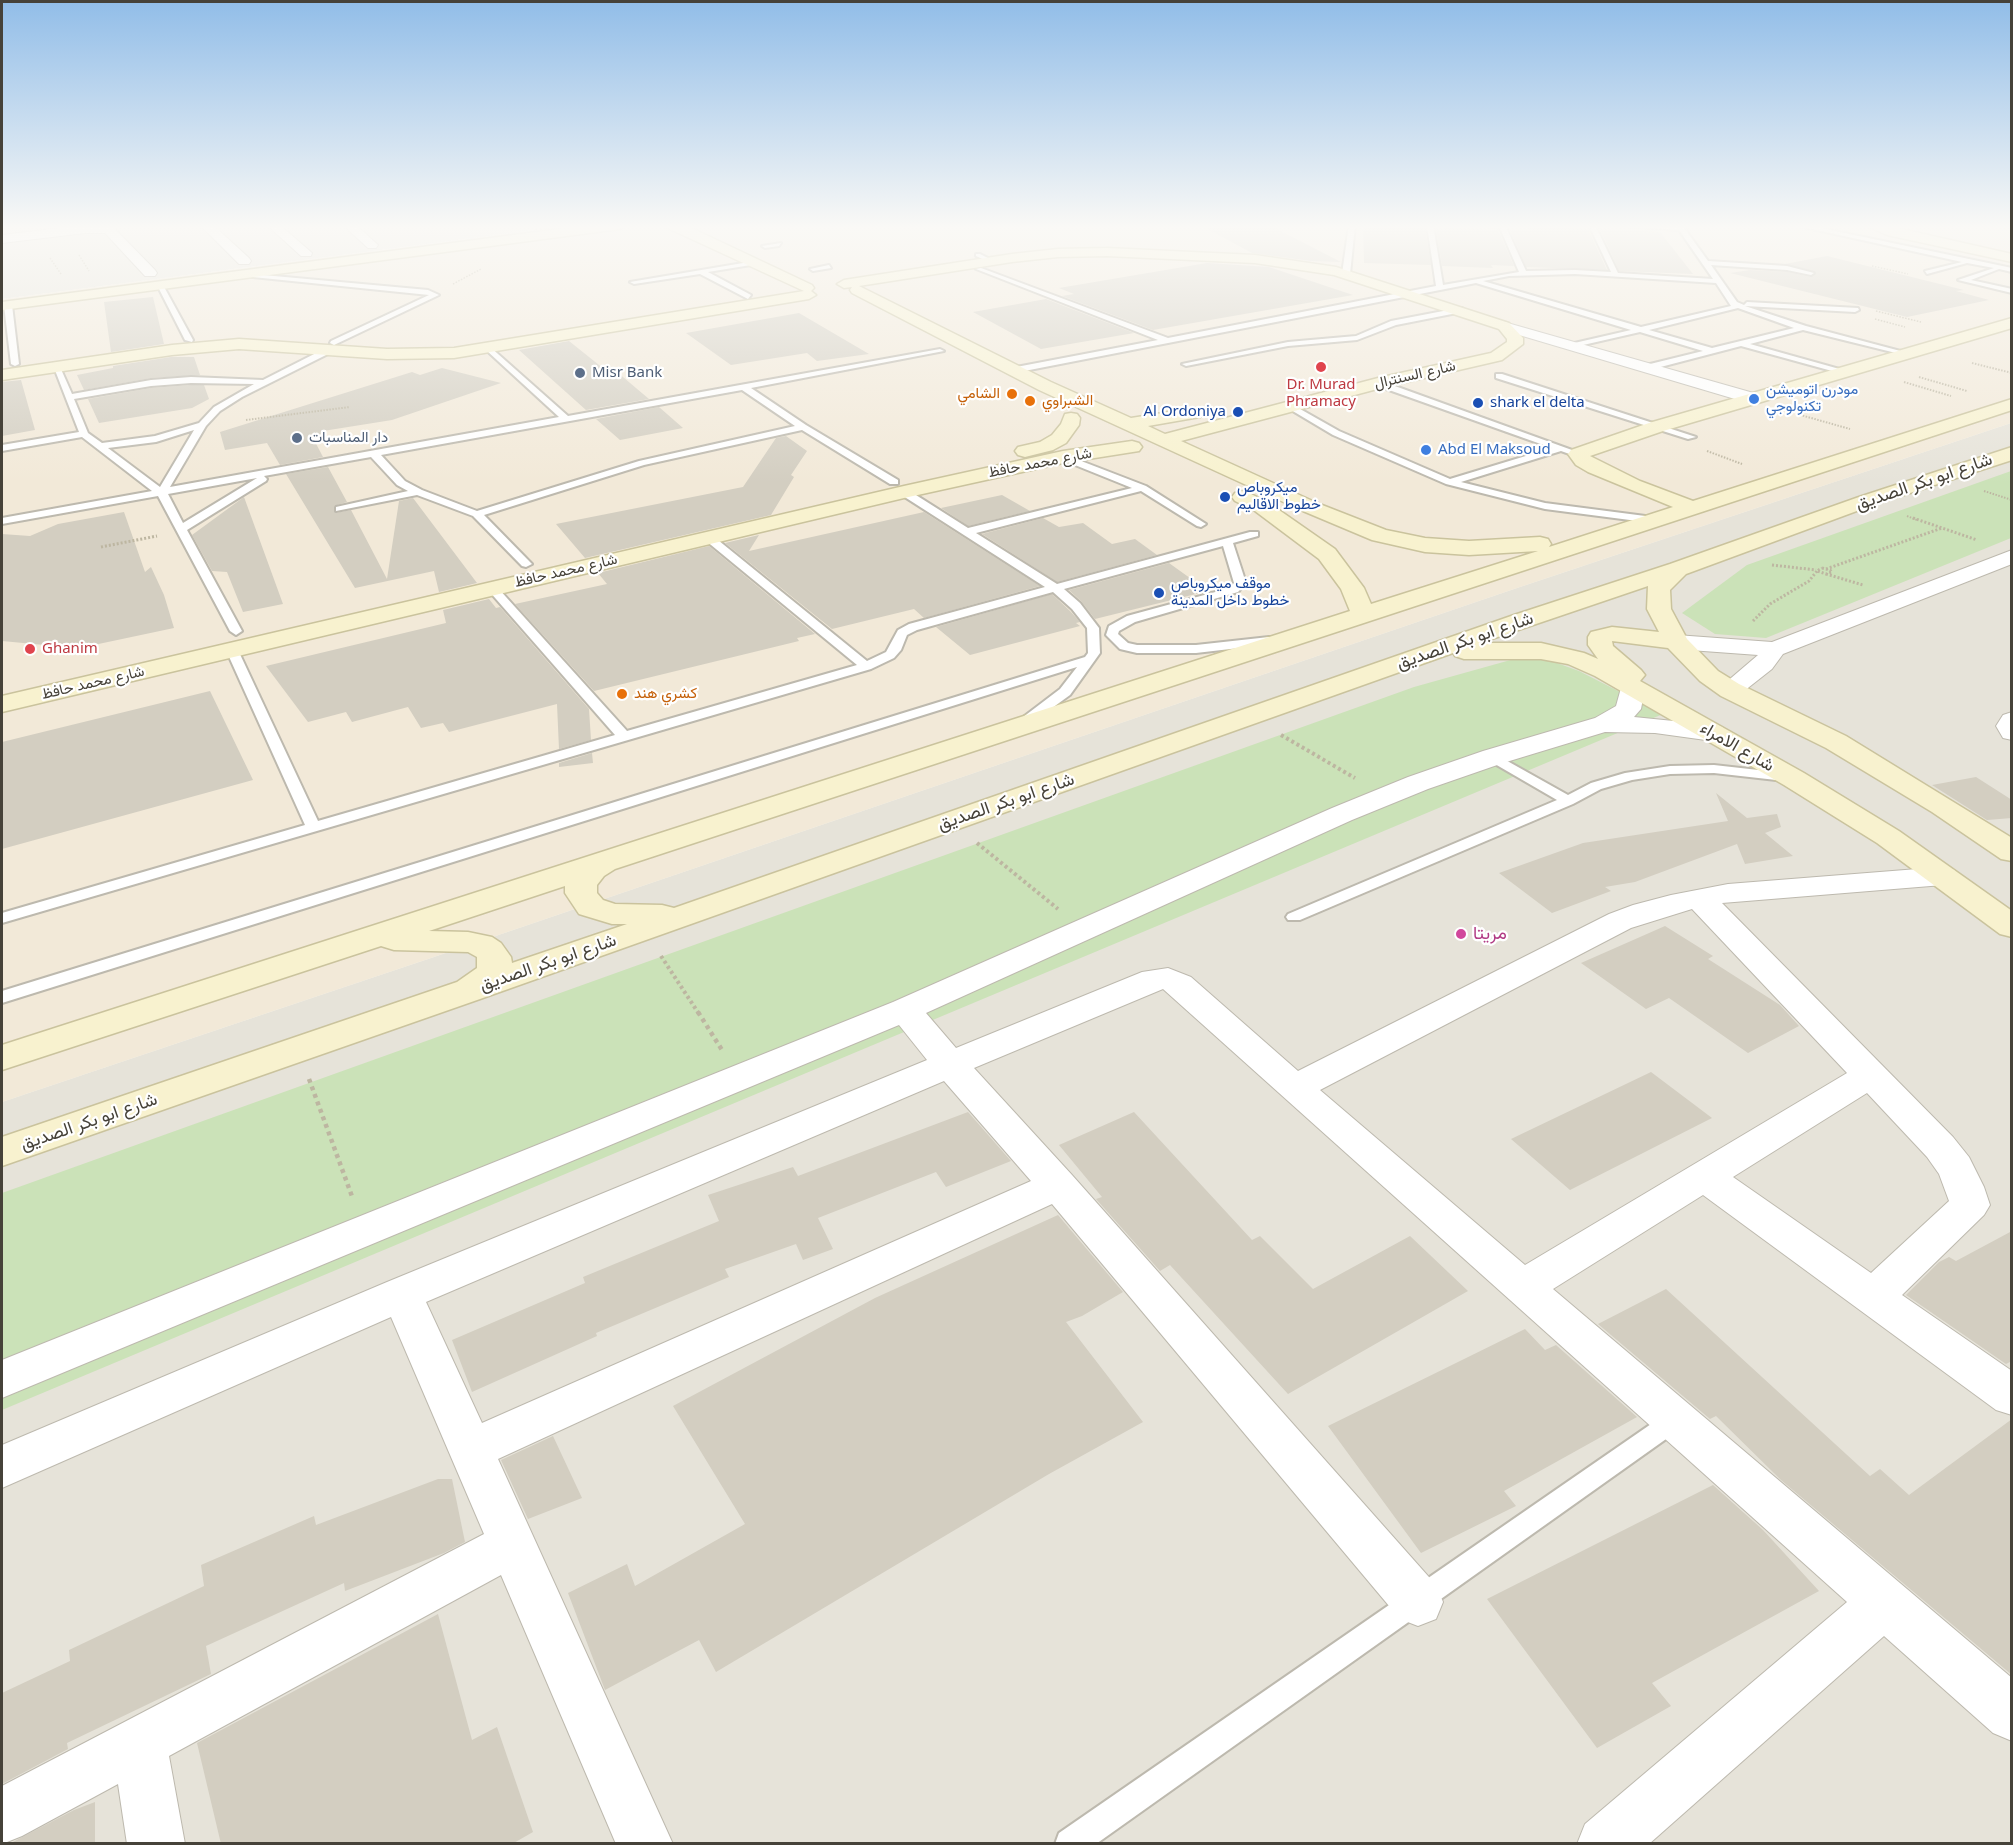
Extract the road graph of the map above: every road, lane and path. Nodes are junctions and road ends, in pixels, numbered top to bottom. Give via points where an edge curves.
1 (4, 311) edge
2 (173, 311) edge
3 (403, 311) edge
4 (682, 311) edge
5 (880, 311) edge
6 (1098, 311) edge
7 (1317, 311) edge
8 (1576, 311) edge
9 (1713, 311) edge
10 (1755, 311) edge
11 (1876, 311) edge
12 (1453, 312) junction
13 (879, 322) dead end
14 (2012, 323) edge
15 (1504, 326) junction
16 (1803, 328) junction
17 (1640, 330) junction
18 (1972, 334) junction
19 (538, 336) junction
20 (189, 340) junction
21 (1166, 340) junction
22 (1741, 344) junction
23 (2002, 344) dead end
24 (333, 346) junction
25 (1573, 346) junction
26 (489, 348) junction
27 (940, 351) junction
28 (1712, 351) junction
29 (1904, 353) junction
30 (1952, 358) junction
31 (1416, 362) junction
32 (1186, 364) dead end
33 (56, 367) junction
34 (1649, 368) junction
35 (4, 369) edge
36 (1014, 370) junction
37 (1440, 370) junction
38 (2012, 373) edge
39 (1892, 374) junction
40 (990, 375) junction
41 (1499, 376) dead end
42 (1840, 380) junction
43 (262, 382) junction
44 (1378, 383) junction
45 (742, 386) junction
46 (1282, 393) dead end
47 (69, 397) junction
48 (1751, 398) junction
49 (350, 407) dead end
50 (1290, 407) junction
51 (1779, 408) junction
52 (2001, 410) edge
53 (1204, 411) dead end
54 (1757, 416) dead end
55 (1071, 418) junction
56 (566, 419) junction
57 (1129, 424) junction
58 (202, 425) junction
59 (803, 427) junction
60 (1656, 427) junction
61 (84, 434) junction
62 (1163, 440) junction
63 (1686, 440) joint
64 (1894, 442) junction
65 (100, 446) junction
66 (1132, 447) junction
67 (2, 448) edge
68 (1570, 451) junction
69 (2012, 453) edge
70 (374, 454) junction
71 (1063, 457) junction
72 (1166, 461) dead end
73 (1628, 461) dead end
74 (1225, 468) junction
75 (272, 473) junction
76 (1196, 476) dead end
77 (1613, 476) junction
78 (1783, 478) junction
79 (1450, 482) junction
80 (899, 487) junction
81 (1142, 488) junction
82 (1224, 489) dead end
83 (418, 492) junction
84 (162, 493) junction
85 (1866, 501) junction
86 (1691, 507) junction
87 (340, 509) dead end
88 (477, 514) junction
89 (1653, 520) junction
90 (2, 521) edge
91 (1201, 524) dead end
92 (1942, 528) junction
93 (182, 530) junction
94 (967, 532) junction
95 (1254, 534) dead end
96 (709, 538) junction
97 (1596, 540) junction
98 (1227, 542) junction
99 (1982, 542) dead end
100 (101, 547) dead end
101 (2012, 556) edge
102 (1678, 569) junction
103 (1826, 569) junction
104 (532, 571) junction
105 (1817, 571) junction
106 (493, 589) junction
107 (1056, 589) junction
108 (1364, 615) junction
109 (1306, 634) junction
110 (234, 640) junction
111 (1676, 642) junction
112 (1737, 646) junction
113 (1775, 649) junction
114 (1432, 652) junction
115 (1090, 659) junction
116 (866, 666) junction
117 (2, 687) edge
118 (1633, 688) junction
119 (1730, 690) junction
120 (2, 704) edge
121 (2012, 720) edge
122 (1604, 724) junction
123 (1012, 730) junction
124 (2012, 732) edge
125 (1713, 733) junction
126 (624, 737) junction
127 (1493, 757) junction
128 (1794, 779) junction
129 (1568, 801) junction
130 (951, 822) junction
131 (314, 828) junction
132 (2012, 852) edge
133 (604, 863) junction
134 (1943, 876) junction
135 (1699, 898) junction
136 (686, 915) junction
137 (1294, 917) dead end
138 (2, 918) edge
139 (2012, 927) edge
140 (644, 930) junction
141 (1084, 930) junction
142 (369, 939) junction
143 (466, 992) junction
144 (2, 997) edge
145 (905, 1010) junction
146 (299, 1050) junction
147 (2, 1058) edge
148 (950, 1065) junction
149 (1870, 1075) junction
150 (740, 1077) junction
151 (1294, 1088) junction
152 (2, 1152) edge
153 (1705, 1177) junction
154 (1058, 1185) junction
155 (365, 1231) junction
156 (1522, 1287) junction
157 (402, 1294) junction
158 (1872, 1297) junction
159 (2, 1379) edge
160 (2012, 1396) edge
161 (1675, 1420) junction
162 (470, 1450) junction
163 (2, 1467) edge
164 (512, 1544) junction
165 (1418, 1602) junction
166 (1884, 1603) junction
167 (2012, 1714) edge
168 (139, 1742) junction
169 (2, 1816) edge
170 (156, 1844) edge
171 (645, 1844) edge
172 (1070, 1844) edge
173 (1605, 1844) edge

1 - 35 lane
2 - 20 lane
3 - 24 lane
4 - 19 street, شارع السنترال
5 - 36 street
6 - 21 lane
7 - 21 lane
8 - 17 lane
9 - 17 lane
10 - 16 lane
11 - 18 path
12 - 15 street, شارع السنترال
12 - 31 street, شارع السنترال via 1486,329 1489,340
12 - 32 lane via 1394,323 1357,338 1299,342
13 - 27 street
14 - 18 street
15 - 25 street
15 - 37 street, شارع السنترال via 1515,338 1515,344 1507,351
16 - 22 lane
16 - 29 lane
17 - 25 lane
17 - 28 lane
18 - 29 street
19 - 24 street, شارع السنترال via 440,346
19 - 26 street, شارع السنترال
20 - 24 street, شارع السنترال via 272,338
20 - 35 street, شارع السنترال
21 - 36 lane
22 - 28 lane
22 - 42 lane
23 - 30 street
24 - 26 street, شارع السنترال via 420,355
24 - 33 street, شارع السنترال via 210,346
24 - 43 lane
25 - 34 street
26 - 56 lane
27 - 40 street
27 - 45 lane
28 - 34 lane
29 - 42 street
30 - 38 path
30 - 39 street
31 - 37 street
31 - 46 street, شارع السنترال
33 - 35 street, شارع السنترال
33 - 47 lane
34 - 48 street
36 - 40 street
36 - 57 street
37 - 44 street, شارع السنترال
39 - 42 street
39 - 52 path
39 - 52 path
40 - 55 street
41 - 60 lane
42 - 48 street via 1812,380
42 - 51 street
43 - 47 lane via 151,383
43 - 58 lane via 217,410
44 - 50 street, شارع السنترال
44 - 68 lane
45 - 56 lane
45 - 59 lane
47 - 61 lane
48 - 60 street
49 - 58 path
50 - 62 street, شارع السنترال
50 - 79 lane via 1336,433
51 - 54 street
51 - 64 path
52 - 64 street
53 - 57 street
55 - 66 street
55 - 80 street, شارع محمد حافظ via 1059,439 1046,446
56 - 70 lane
57 - 62 street
58 - 65 lane via 156,439
58 - 84 lane
59 - 80 lane
59 - 88 lane via 642,463
60 - 63 lane
60 - 68 street
61 - 65 lane
61 - 67 lane
62 - 74 street
63 - 78 path
64 - 78 street
65 - 84 lane
66 - 71 street, شارع محمد حافظ
66 - 72 street
68 - 77 street
68 - 79 lane
69 - 85 street, شارع ابو بكر الصديق
70 - 75 lane
70 - 83 lane via 401,483
71 - 80 street, شارع محمد حافظ
71 - 81 lane
73 - 77 street
74 - 76 street
74 - 97 street via 1380,535 1425,545 1479,548
75 - 84 lane
75 - 93 lane
77 - 86 street
78 - 86 street
79 - 89 lane via 1545,506
80 - 94 lane
80 - 96 street, شارع محمد حافظ
80 - 104 street, شارع محمد حافظ
81 - 91 lane
81 - 94 lane
82 - 108 street via 1262,507 1327,554 1352,588
83 - 87 lane
83 - 88 lane
84 - 90 lane
84 - 93 lane
85 - 92 path
85 - 102 street, شارع ابو بكر الصديق
86 - 89 street
88 - 104 lane
89 - 97 street
92 - 99 path
92 - 103 path
93 - 100 path
93 - 110 lane
94 - 107 lane
95 - 98 lane
96 - 104 street, شارع محمد حافظ
96 - 116 lane
97 - 108 street
98 - 107 lane
98 - 109 lane via 1240,584 1234,590 1120,624 1113,629 1116,641 1137,649 1196,649
101 - 113 street
102 - 111 street via 1658,589 1659,609
102 - 114 street, شارع ابو بكر الصديق
103 - 105 path
103 - 105 path via 1832,572
104 - 106 street, شارع محمد حافظ
104 - 110 street, شارع محمد حافظ
105 - 112 path via 1809,581 1770,604 1745,630
106 - 110 street, شارع محمد حافظ
106 - 126 lane
107 - 115 lane via 1093,628 1094,653
107 - 116 lane via 913,627 902,633 890,655
108 - 109 street
109 - 123 street
110 - 117 street, شارع محمد حافظ
110 - 120 street, شارع محمد حافظ
110 - 131 lane
111 - 112 street
111 - 118 street via 1612,634 1600,637 1604,651 1637,679
111 - 119 street
112 - 113 street
113 - 119 street via 1763,664
114 - 118 street, شارع الامراء via 1541,651 1575,658
114 - 130 street, شارع ابو بكر الصديق
115 - 123 lane via 1065,692
115 - 144 lane
116 - 126 lane
118 - 122 street via 1628,709
118 - 125 street, شارع الامراء
119 - 132 street via 1836,742
121 - 124 street
122 - 125 street via 1655,725
122 - 127 street
123 - 133 street
125 - 128 street, شارع الامراء
126 - 131 lane
127 - 129 lane
127 - 141 street via 1342,814
128 - 129 lane via 1714,769 1670,770 1596,786
128 - 134 street, شارع الامراء
129 - 137 lane
130 - 136 street, شارع ابو بكر الصديق
130 - 141 path
131 - 138 lane
133 - 136 street via 593,869 581,885 581,893 591,907 612,914
133 - 142 street
134 - 135 street via 1759,889
134 - 139 street, شارع الامراء
135 - 149 street
135 - 151 street via 1620,921
136 - 140 street, شارع ابو بكر الصديق
140 - 143 street, شارع ابو بكر الصديق
140 - 150 path
141 - 145 street
142 - 143 street via 480,945 494,957 495,966 480,984
142 - 147 street
143 - 146 street, شارع ابو بكر الصديق
145 - 148 street
145 - 150 street
146 - 152 street, شارع ابو بكر الصديق
146 - 155 path
148 - 151 street via 1168,978
148 - 154 street
148 - 157 street
149 - 153 street
149 - 158 street via 1940,1147 1960,1177 1970,1205
150 - 155 street
151 - 156 street
153 - 156 street
153 - 158 street
154 - 162 street
154 - 165 street
155 - 159 street
156 - 161 street
157 - 162 street
157 - 163 street
158 - 160 street
161 - 165 lane
161 - 166 street
162 - 164 street
164 - 168 street
164 - 171 street
165 - 172 lane
166 - 167 street
166 - 173 street
168 - 169 street
168 - 170 street

